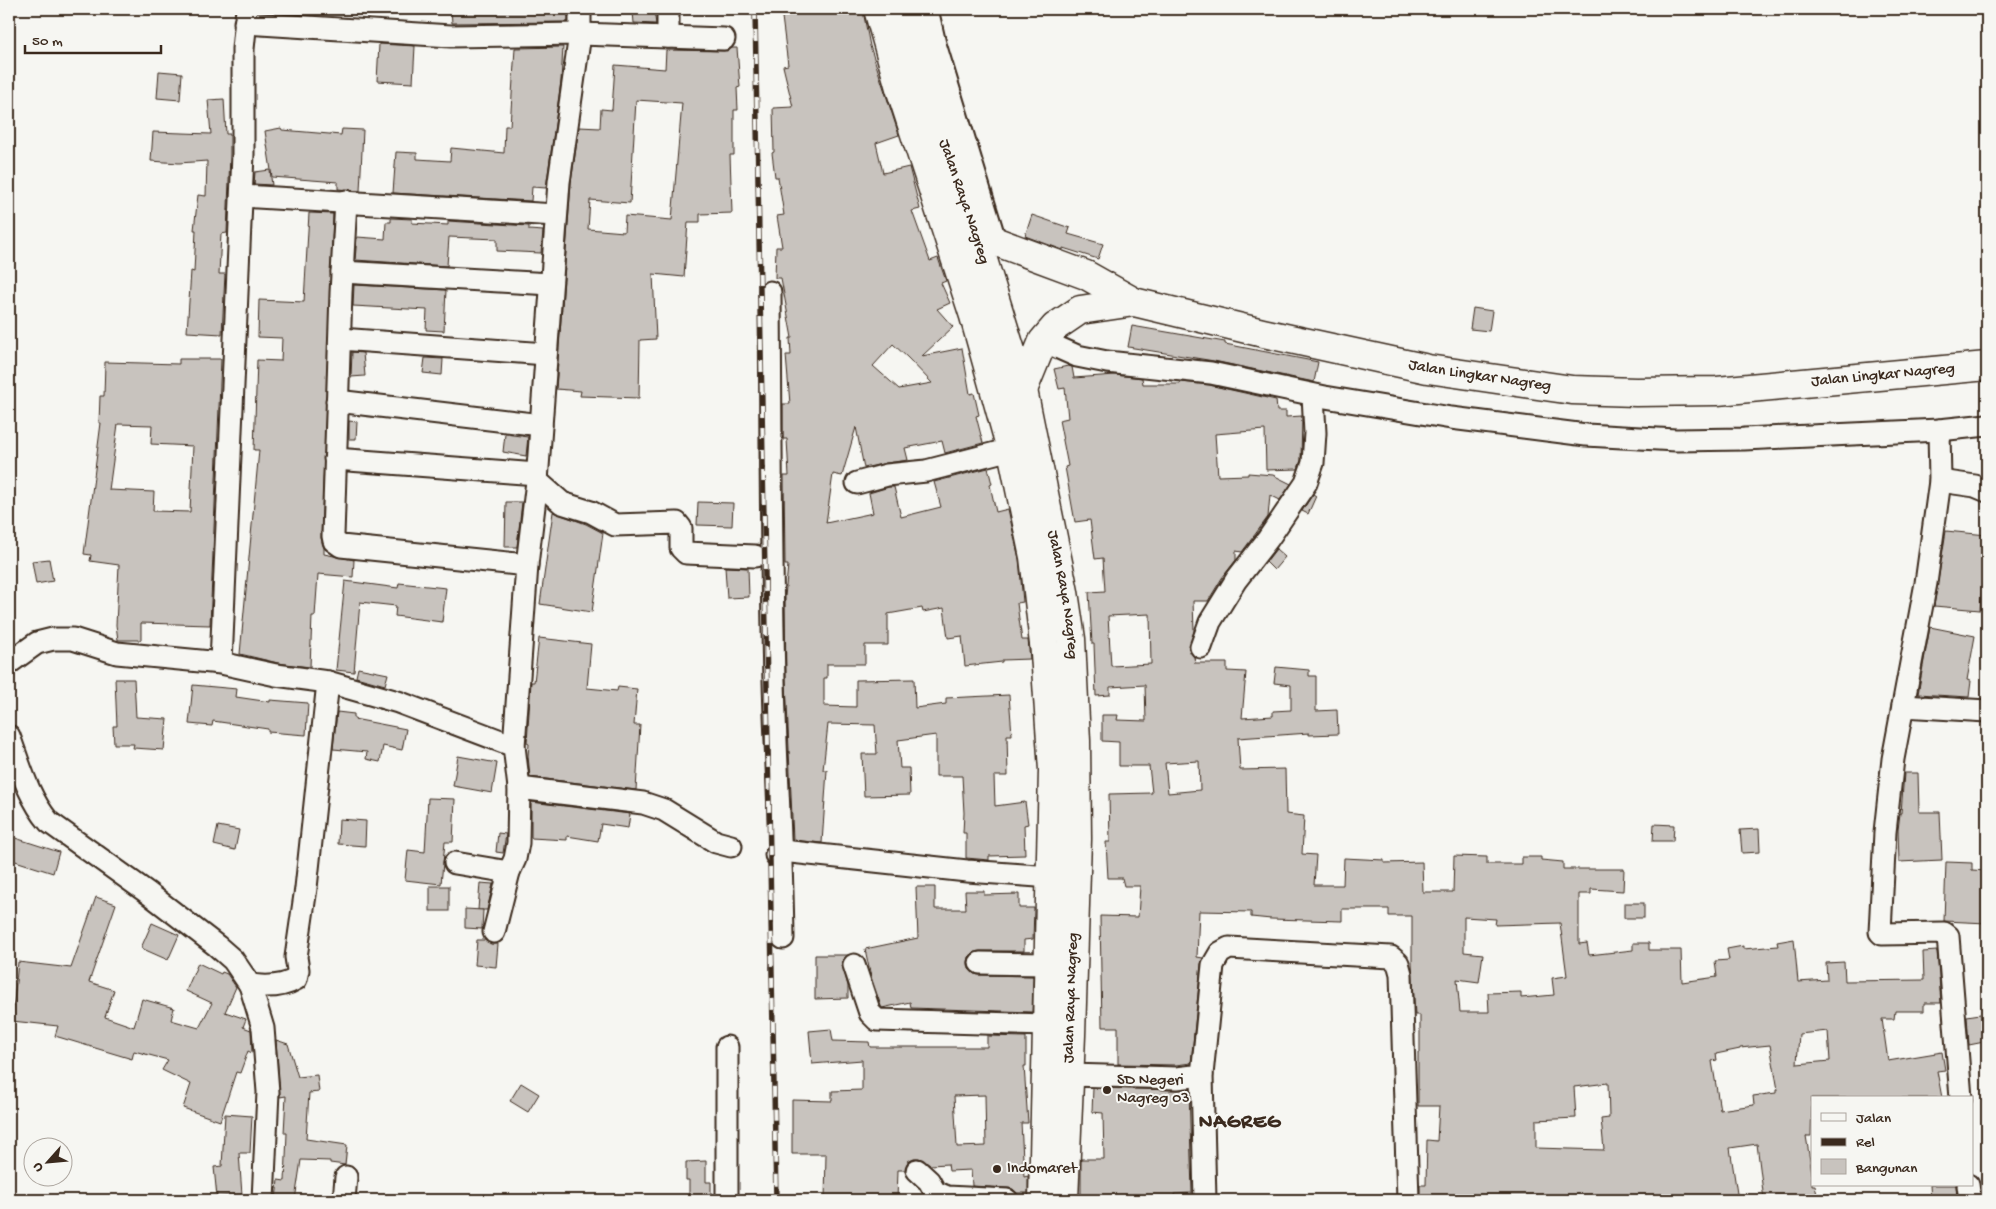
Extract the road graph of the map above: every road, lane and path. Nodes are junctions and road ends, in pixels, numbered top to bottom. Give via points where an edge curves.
1 (580, 9) edge
2 (668, 9) edge
3 (878, 9) edge
4 (904, 9) edge
5 (927, 9) edge
6 (246, 16) edge
7 (580, 34) junction
8 (668, 37) junction
9 (724, 39) dead end
10 (242, 196) junction
11 (346, 201) junction
12 (556, 215) junction
13 (985, 237) junction
14 (342, 272) junction
15 (551, 284) junction
16 (770, 292) dead end
17 (1134, 302) junction
18 (340, 339) junction
19 (1044, 340) junction
20 (546, 354) junction
21 (1987, 366) edge
22 (1023, 390) junction
23 (1313, 395) junction
24 (337, 401) junction
25 (540, 425) junction
26 (1987, 425) edge
27 (1939, 430) junction
28 (1011, 449) junction
29 (335, 459) junction
30 (537, 477) junction
31 (1940, 480) junction
32 (857, 483) dead end
33 (1987, 491) edge
34 (765, 556) junction
35 (527, 565) junction
36 (1201, 646) dead end
37 (221, 663) junction
38 (9, 664) edge
39 (328, 682) junction
40 (1904, 706) junction
41 (1987, 712) edge
42 (9, 736) edge
43 (514, 746) junction
44 (519, 788) junction
45 (731, 846) dead end
46 (779, 853) junction
47 (455, 863) dead end
48 (509, 872) junction
49 (1051, 877) junction
50 (494, 932) dead end
51 (783, 938) dead end
52 (980, 963) dead end
53 (1049, 964) junction
54 (854, 965) dead end
55 (250, 985) junction
56 (1047, 1025) junction
57 (727, 1047) dead end
58 (1070, 1075) junction
59 (1202, 1075) junction
60 (1961, 1096) edge
61 (917, 1170) dead end
62 (346, 1177) dead end
63 (1968, 1186) edge
64 (264, 1200) edge
65 (344, 1200) edge
66 (727, 1200) edge
67 (1007, 1200) edge
68 (1042, 1200) edge
69 (1064, 1200) edge
70 (1205, 1200) edge
71 (1408, 1200) edge
72 (1970, 1200) edge

1 - 7 street
2 - 8 street
3 - 28 highway, Jalan Raya Nagreg via 905,106 974,316
4 - 13 highway, Jalan Raya Nagreg via 923,83
5 - 13 street
6 - 7 street via 451,36
6 - 10 street
7 - 8 street
7 - 12 street
8 - 9 street
10 - 11 street
10 - 37 street
11 - 12 street
11 - 14 street
12 - 15 street
13 - 17 highway via 1086,275
13 - 22 highway, Jalan Raya Nagreg
14 - 15 street
14 - 18 street
15 - 20 street
16 - 34 street
17 - 19 highway, Jalan Lingkar Nagreg via 1080,310
17 - 21 highway, Jalan Lingkar Nagreg via 1428,369 1572,390 1717,391
18 - 20 street
18 - 24 street
19 - 22 highway, Jalan Lingkar Nagreg
19 - 23 street via 1077,356 1211,373
20 - 25 street
22 - 58 highway, Jalan Raya Nagreg via 1071,639 1077,840
23 - 27 street via 1451,418 1586,434 1668,439 1744,439
23 - 36 street via 1313,463 1306,483 1236,580 1210,622
24 - 25 street
24 - 29 street
25 - 30 street
26 - 27 street
27 - 31 street
28 - 32 street via 926,471 887,475
28 - 49 highway, Jalan Raya Nagreg via 1034,557 1044,653 1053,770
29 - 30 street
29 - 35 street via 333,536 337,544
30 - 34 street via 562,504 591,512 615,525 677,523 681,528 681,548 686,553
30 - 35 street
31 - 33 street
31 - 40 street
34 - 46 street via 776,736
35 - 43 street
37 - 38 street via 117,653 72,639 53,639 37,643
37 - 39 street
39 - 43 street via 398,702
39 - 55 street via 296,979 274,986
40 - 41 street
40 - 60 street via 1893,759 1885,832 1880,932 1944,933 1948,936
42 - 55 street via 28,790 49,822 217,946 233,960
43 - 44 street
44 - 45 street via 643,803 664,810 716,842
44 - 48 street via 518,843
46 - 49 street
46 - 51 street
47 - 48 street
48 - 50 street
49 - 53 highway, Jalan Raya Nagreg
52 - 53 street
53 - 56 highway, Jalan Raya Nagreg
54 - 56 street via 870,1013 877,1020
55 - 64 street via 263,1028 268,1092
56 - 68 highway, Jalan Raya Nagreg
57 - 66 street
58 - 59 street via 1177,1078
58 - 69 highway, Jalan Raya Nagreg
59 - 70 street
59 - 71 street via 1213,965 1220,953 1229,948 1391,956 1398,963 1401,974
61 - 67 street via 929,1181 934,1192 947,1198
62 - 65 street
63 - 72 street

